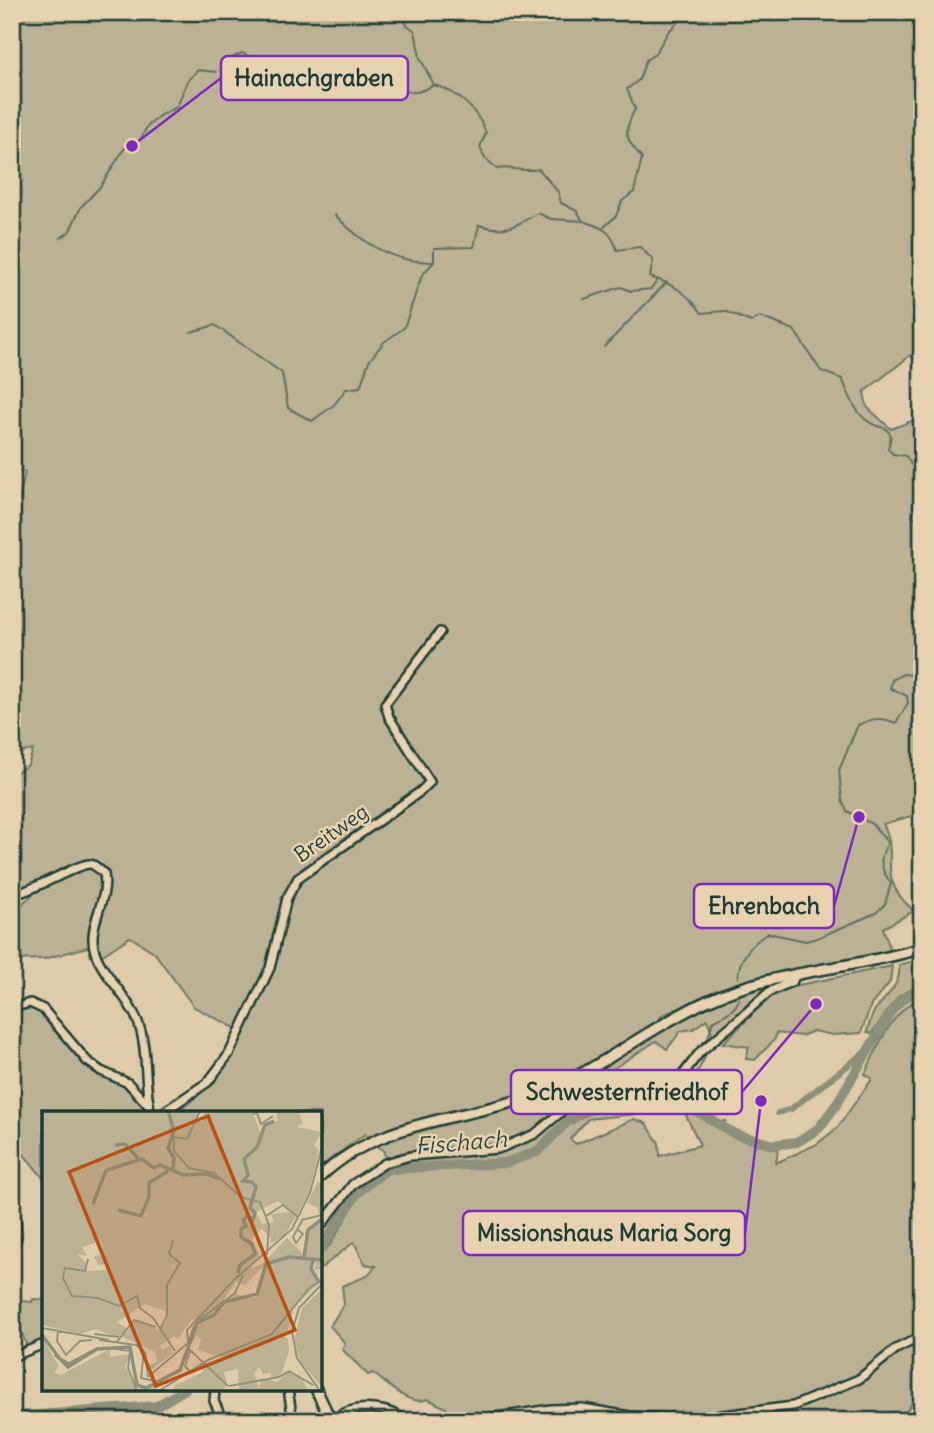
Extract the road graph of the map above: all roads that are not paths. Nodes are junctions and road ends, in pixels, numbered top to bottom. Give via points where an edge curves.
1 (440, 632) dead end
2 (12, 895) edge
3 (922, 948) edge
4 (796, 974) junction
5 (12, 1008) edge
6 (150, 1110) edge
7 (165, 1111) edge
8 (322, 1175) edge
9 (16, 1217) dead end
10 (322, 1224) edge
11 (12, 1252) edge
12 (922, 1336) edge
13 (42, 1345) edge
14 (12, 1356) edge
15 (215, 1391) edge
16 (288, 1391) edge
17 (317, 1391) edge
18 (223, 1421) edge
19 (293, 1421) edge
20 (331, 1421) edge
21 (406, 1421) edge
22 (470, 1421) edge

1 - 7 street, Breitweg via 385,704 430,782 298,878 289,892 270,968 229,1054 208,1082
2 - 6 street via 83,865 97,867 104,874 93,947 131,1005 144,1038
3 - 4 main road
4 - 8 main road via 706,1001 534,1095 422,1122 381,1137
4 - 10 street via 793,981 769,992 709,1044 678,1081 573,1102 535,1134 513,1145 385,1163 354,1184
5 - 6 street via 30,1003 43,1009 88,1061 132,1086
9 - 11 street
12 - 22 street via 896,1349 859,1379 793,1406 691,1419 582,1408
13 - 14 street
15 - 18 street
16 - 19 street
17 - 20 main road
20 - 21 street via 364,1408 394,1413

